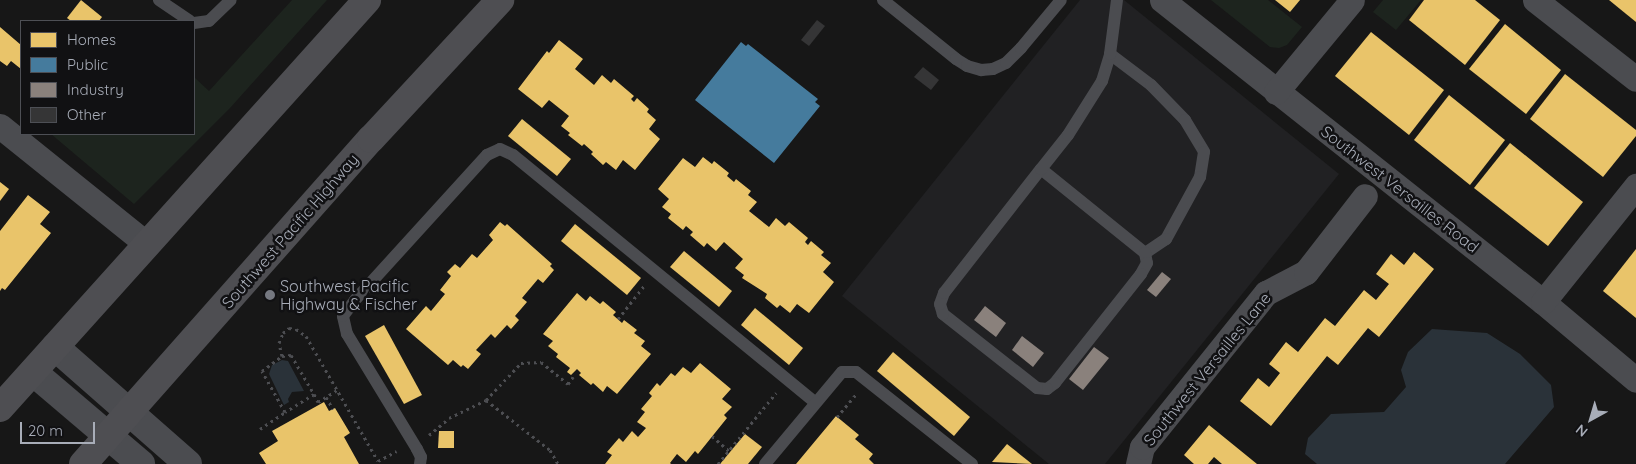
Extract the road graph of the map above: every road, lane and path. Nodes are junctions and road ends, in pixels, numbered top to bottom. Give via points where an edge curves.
1 (159, 0) edge
2 (231, 0) edge
3 (367, 0) edge
4 (500, 0) edge
5 (883, 0) edge
6 (1061, 0) edge
7 (1117, 0) edge
8 (1162, 0) edge
9 (1352, 0) edge
10 (1535, 0) edge
11 (189, 20) edge
12 (195, 23) edge
13 (1110, 54) junction
14 (1636, 79) edge
15 (1276, 92) junction
16 (0, 126) edge
17 (1041, 169) junction
18 (1636, 186) edge
19 (1365, 196) dead end
20 (147, 244) junction
21 (1144, 253) junction
22 (656, 272) junction
23 (1543, 302) junction
24 (618, 319) dead end
25 (55, 347) junction
26 (282, 356) junction
27 (33, 372) junction
28 (573, 377) dead end
29 (787, 379) junction
30 (867, 380) junction
31 (1636, 380) edge
32 (337, 390) junction
33 (314, 394) junction
34 (326, 397) junction
35 (486, 400) junction
36 (815, 402) junction
37 (0, 408) edge
38 (333, 409) dead end
39 (286, 412) junction
40 (129, 413) junction
41 (837, 417) dead end
42 (260, 429) dead end
43 (108, 435) junction
44 (712, 436) dead end
45 (416, 446) junction
46 (729, 451) junction
47 (376, 462) edge
48 (83, 464) edge
49 (141, 464) edge
50 (188, 464) edge
51 (420, 464) edge
52 (558, 464) edge
53 (718, 464) edge
54 (765, 464) edge
55 (972, 464) edge
56 (1138, 464) edge

1 - 11 lane
2 - 12 lane via 209,20
3 - 20 highway
4 - 40 highway, Southwest Pacific Highway via 371,139
5 - 6 lane via 956,59 981,70 993,70 1006,63
7 - 13 lane
8 - 15 street, Southwest Versailles Road
9 - 15 street
10 - 14 street
13 - 17 lane via 1102,80 1068,135
13 - 21 lane via 1151,85 1185,120 1204,152 1200,177 1166,239
15 - 23 street, Southwest Versailles Road
16 - 20 street
17 - 21 lane
17 - 21 lane via 944,293 940,304 942,314 1038,388 1047,389 1056,383 1141,274 1146,263
18 - 23 street
19 - 56 street, Southwest Versailles Lane via 1306,272 1266,293 1142,447
20 - 25 highway
22 - 24 path
22 - 29 lane
22 - 45 lane via 513,156 500,148 487,155 343,316 347,334
23 - 31 street, Southwest Versailles Road
25 - 27 highway
25 - 40 street
26 - 32 path via 279,342 283,333 289,328 296,329 306,336
26 - 33 path via 292,356
26 - 39 path via 262,371
27 - 37 highway
27 - 43 street
28 - 35 path via 568,384 540,362 521,363
29 - 36 lane
29 - 46 path
30 - 36 lane via 856,372 842,372
30 - 41 path
30 - 55 lane
32 - 34 path
32 - 47 path
33 - 34 path via 318,402
33 - 39 path
34 - 38 path
35 - 45 path via 449,418
35 - 52 path via 550,450
36 - 54 lane
39 - 42 path
40 - 43 highway, Southwest Pacific Highway
40 - 50 street
43 - 48 highway, Southwest Pacific Highway
43 - 49 street
44 - 46 path
45 - 47 path via 394,452
45 - 51 lane
46 - 53 path

